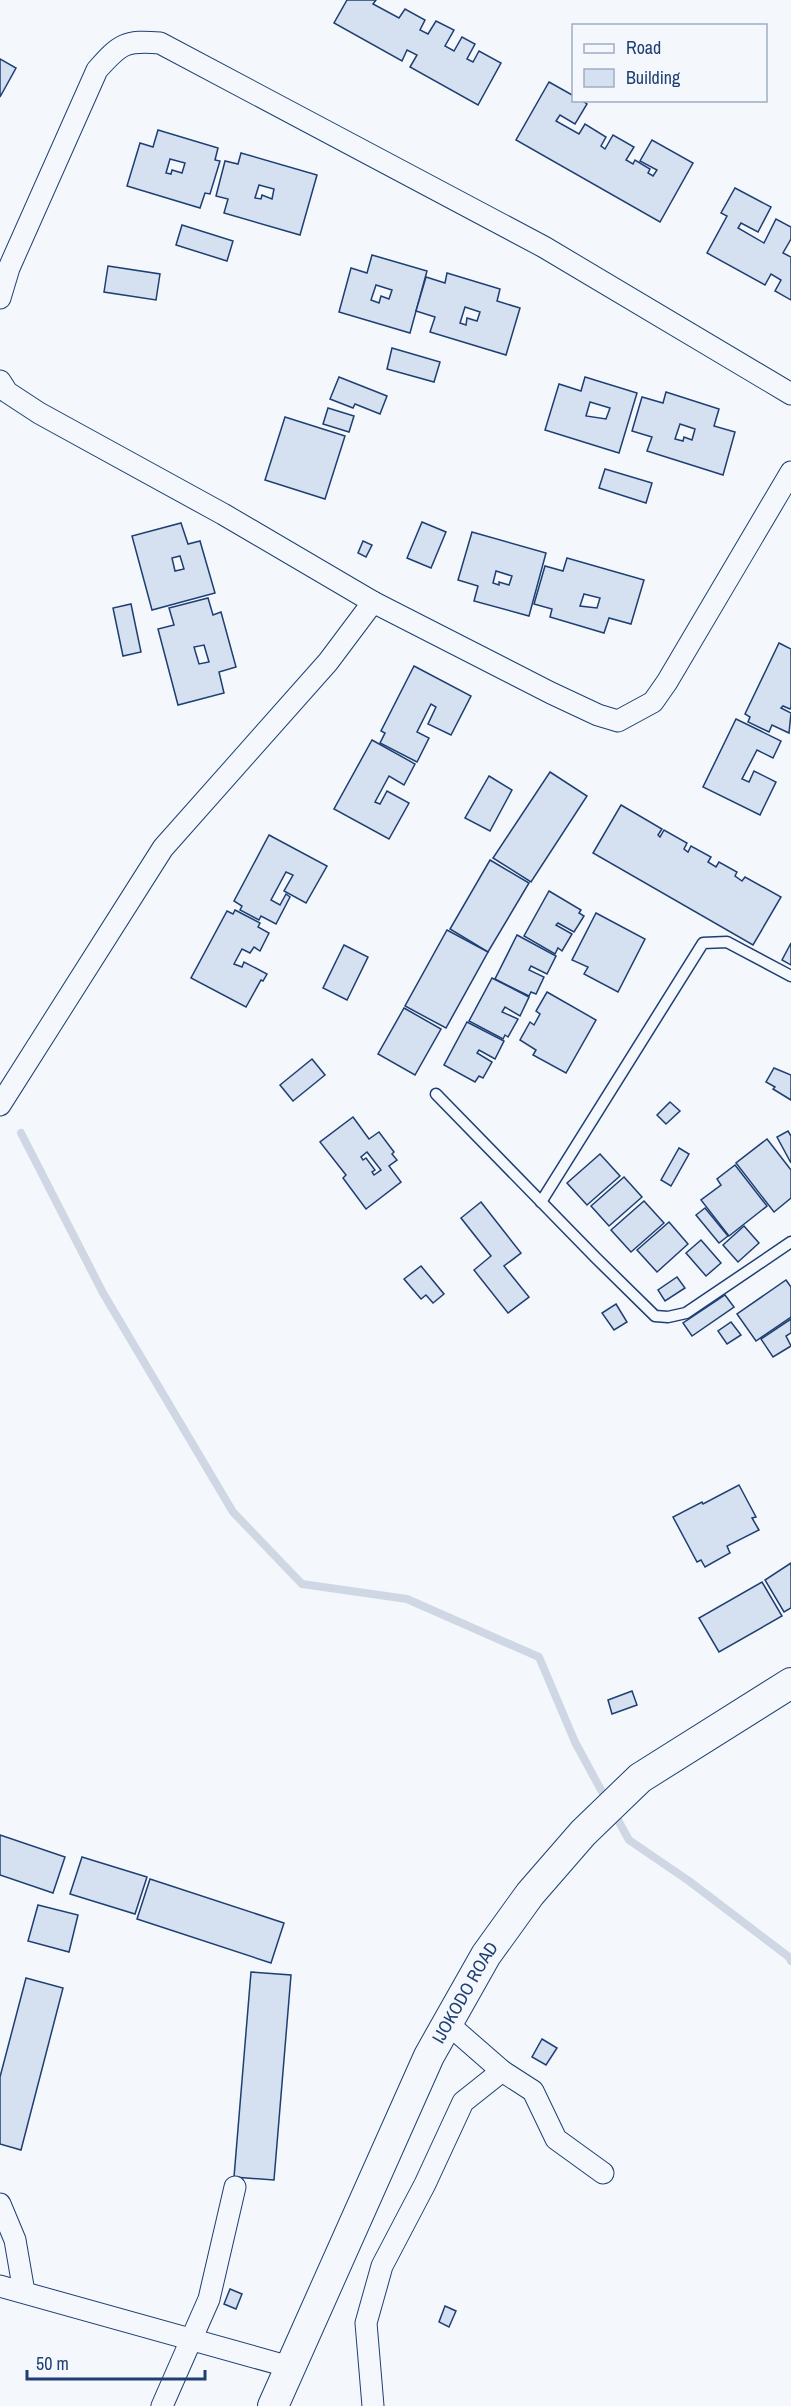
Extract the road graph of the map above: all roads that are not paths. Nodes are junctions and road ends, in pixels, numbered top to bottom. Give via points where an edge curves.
1 (0, 298) edge
2 (0, 381) edge
3 (791, 394) edge
4 (791, 472) edge
5 (373, 602) junction
6 (791, 976) edge
7 (436, 1094) dead end
8 (0, 1105) edge
9 (541, 1202) junction
10 (791, 1242) edge
11 (791, 1683) edge
12 (447, 2023) junction
13 (502, 2071) junction
14 (603, 2173) dead end
15 (235, 2187) dead end
16 (1, 2202) edge
17 (0, 2286) edge
18 (24, 2292) junction
19 (192, 2339) junction
20 (290, 2367) junction
21 (162, 2406) edge
22 (273, 2406) edge
23 (373, 2406) edge

1 - 3 street via 9,268 97,70 113,52 135,41 160,43 544,248
2 - 5 street via 7,392 39,413
4 - 5 street via 658,696 618,721 551,693
5 - 8 street via 328,662 163,848
6 - 9 lane via 727,942 703,943
7 - 9 lane
9 - 10 lane via 655,1316 686,1313
11 - 12 main road, IJOKODO ROAD via 640,1778 583,1833 486,1955
12 - 13 street
12 - 20 main road, IJOKODO ROAD
13 - 14 street via 533,2091 556,2139
13 - 23 street via 463,2102 382,2266 366,2323
15 - 19 street via 209,2299
16 - 18 street via 15,2240
17 - 18 street
18 - 19 street
19 - 20 street
19 - 21 street
20 - 22 main road, IJOKODO ROAD

